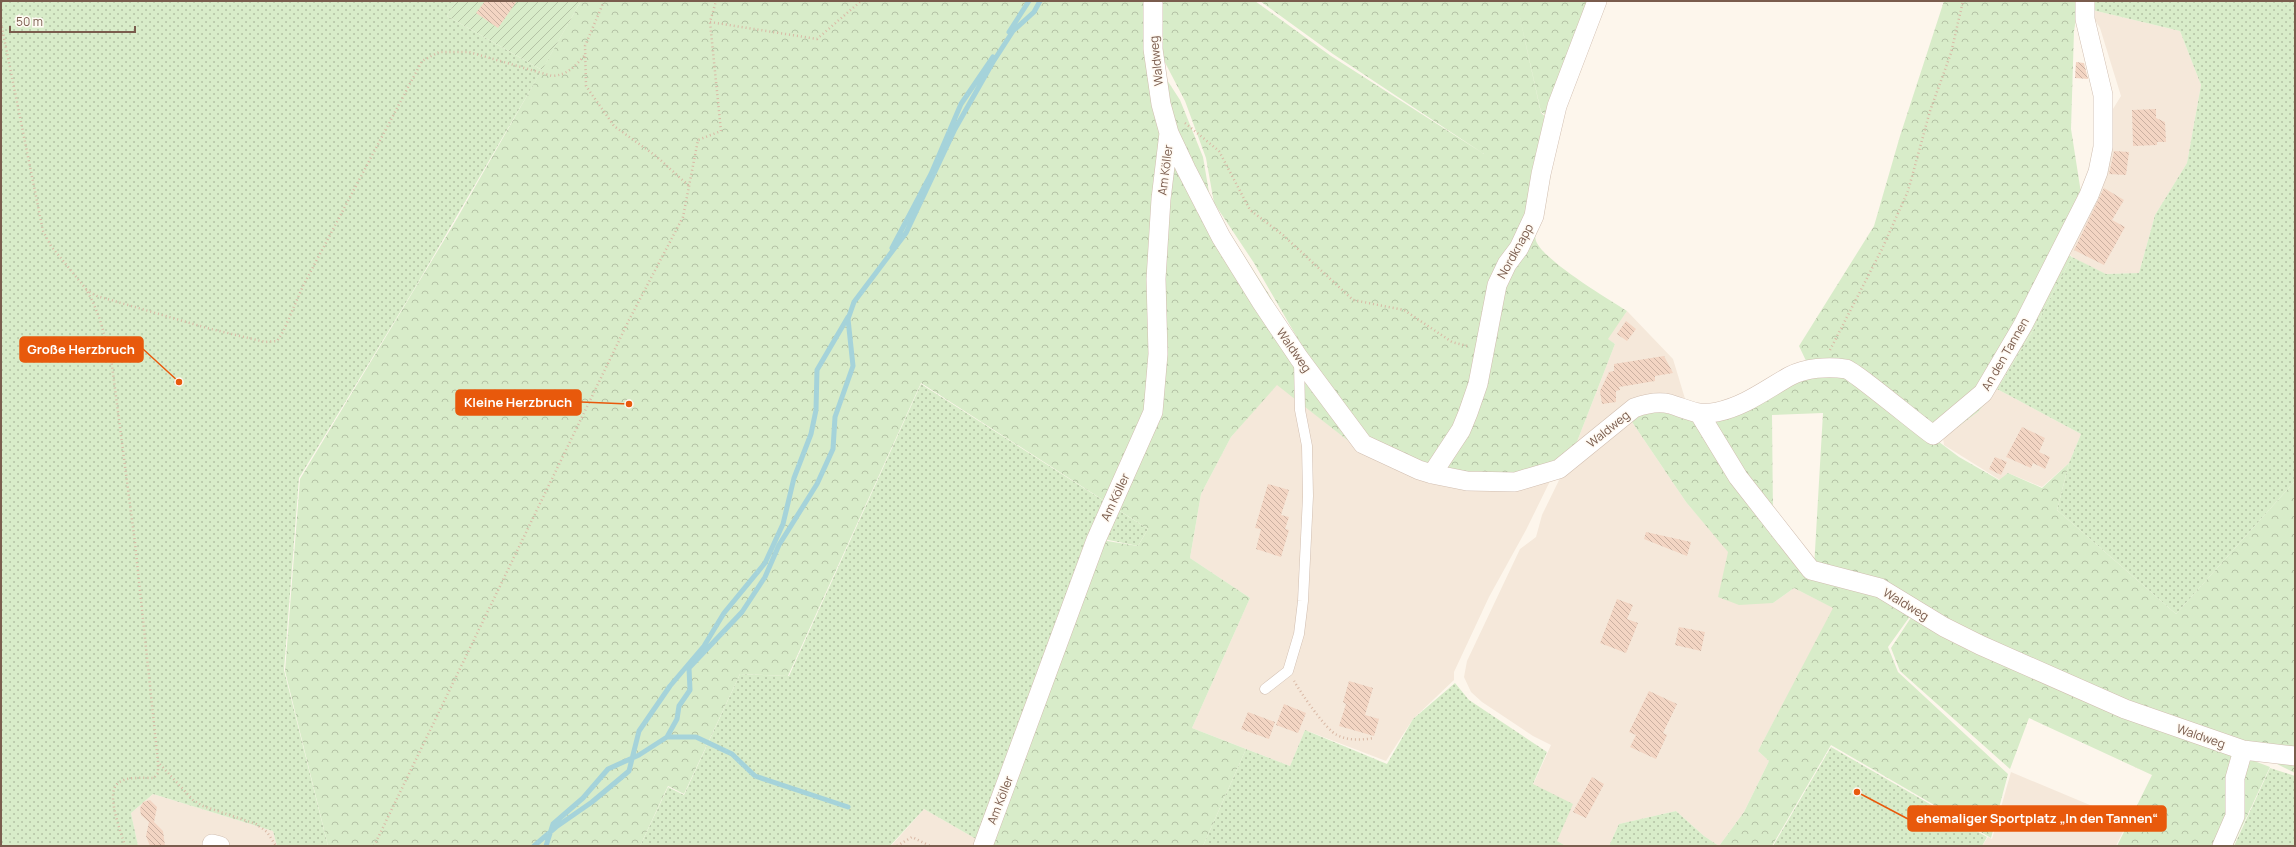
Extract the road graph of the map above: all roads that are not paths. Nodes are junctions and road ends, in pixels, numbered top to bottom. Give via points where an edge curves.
1 (1153, 1) edge
2 (1597, 1) edge
3 (2085, 1) edge
4 (1177, 128) junction
5 (1299, 358) junction
6 (1698, 413) junction
7 (1432, 474) junction
8 (1265, 689) dead end
9 (2243, 750) junction
10 (2295, 756) edge
11 (983, 846) edge
12 (2222, 846) edge

1 - 4 street, Waldweg via 1153,49 1161,104
2 - 7 street, Nordknapp via 1558,106 1541,174 1534,216 1520,248 1507,264 1497,285 1478,384 1468,413 1461,430
3 - 6 street, An den Tannen via 2085,20 2103,95 2103,147 2098,172 2090,195 2023,325 1983,393 1933,435 1847,369 1805,369 1735,408
4 - 5 street, Waldweg via 1221,237
4 - 11 street, Am Köller via 1161,199 1156,279 1158,354 1153,412 1096,540
5 - 7 street, Waldweg via 1363,444
5 - 8 lane via 1300,410 1307,446 1307,550 1299,634 1288,671
6 - 7 street, Waldweg via 1659,403 1634,408 1559,469 1515,482 1467,481
6 - 9 street, Waldweg via 1738,477 1811,570 1880,588 1944,627 1987,648 2124,709
9 - 10 street, Waldweg
9 - 12 street via 2235,778 2235,816

